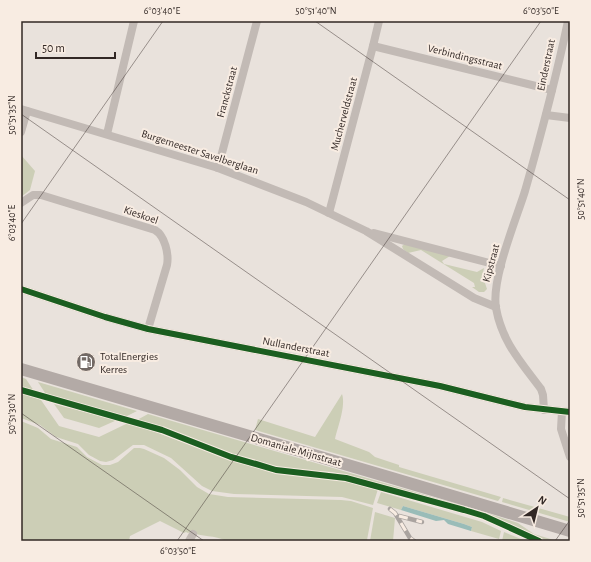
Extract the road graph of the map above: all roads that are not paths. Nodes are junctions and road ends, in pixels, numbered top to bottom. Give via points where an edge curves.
1 (134, 21) edge
2 (257, 21) edge
3 (379, 21) edge
4 (568, 22) edge
5 (374, 46) junction
6 (552, 90) junction
7 (24, 110) edge
8 (546, 115) junction
9 (570, 118) edge
10 (21, 132) edge
11 (107, 134) junction
12 (218, 168) junction
13 (21, 203) edge
14 (330, 213) junction
15 (366, 231) junction
16 (501, 266) junction
17 (21, 289) edge
18 (496, 307) junction
19 (148, 329) junction
20 (21, 369) edge
21 (544, 410) junction
22 (566, 411) edge
23 (570, 457) edge
24 (570, 531) edge

1 - 11 street
2 - 12 street, Franckstraat
3 - 5 street, Mucherveldstraat
4 - 6 street, Einderstraat
5 - 6 street, Verbindingsstraat
5 - 14 street, Mucherveldstraat
6 - 8 street, Einderstraat
7 - 10 street
7 - 11 street, Burgemeester Savelberglaan
8 - 9 street
8 - 16 street, Kipstraat
11 - 12 street, Burgemeester Savelberglaan
12 - 14 street, Burgemeester Savelberglaan
13 - 19 street, Kieskoel via 33,195 41,195 160,234 168,256 167,266
14 - 15 street, Burgemeester Savelberglaan
15 - 16 street, Burgemeester Savelberglaan
15 - 18 street, Burgemeester Savelberglaan via 474,298
16 - 18 street, Kipstraat via 495,292
17 - 19 street, Nullanderstraat
18 - 21 street, Kipstraat via 508,344 544,395
19 - 21 street, Nullanderstraat via 440,386
20 - 24 main road, Domaniale Mijnstraat
21 - 22 street, Nullanderstraat
22 - 23 street via 561,429

